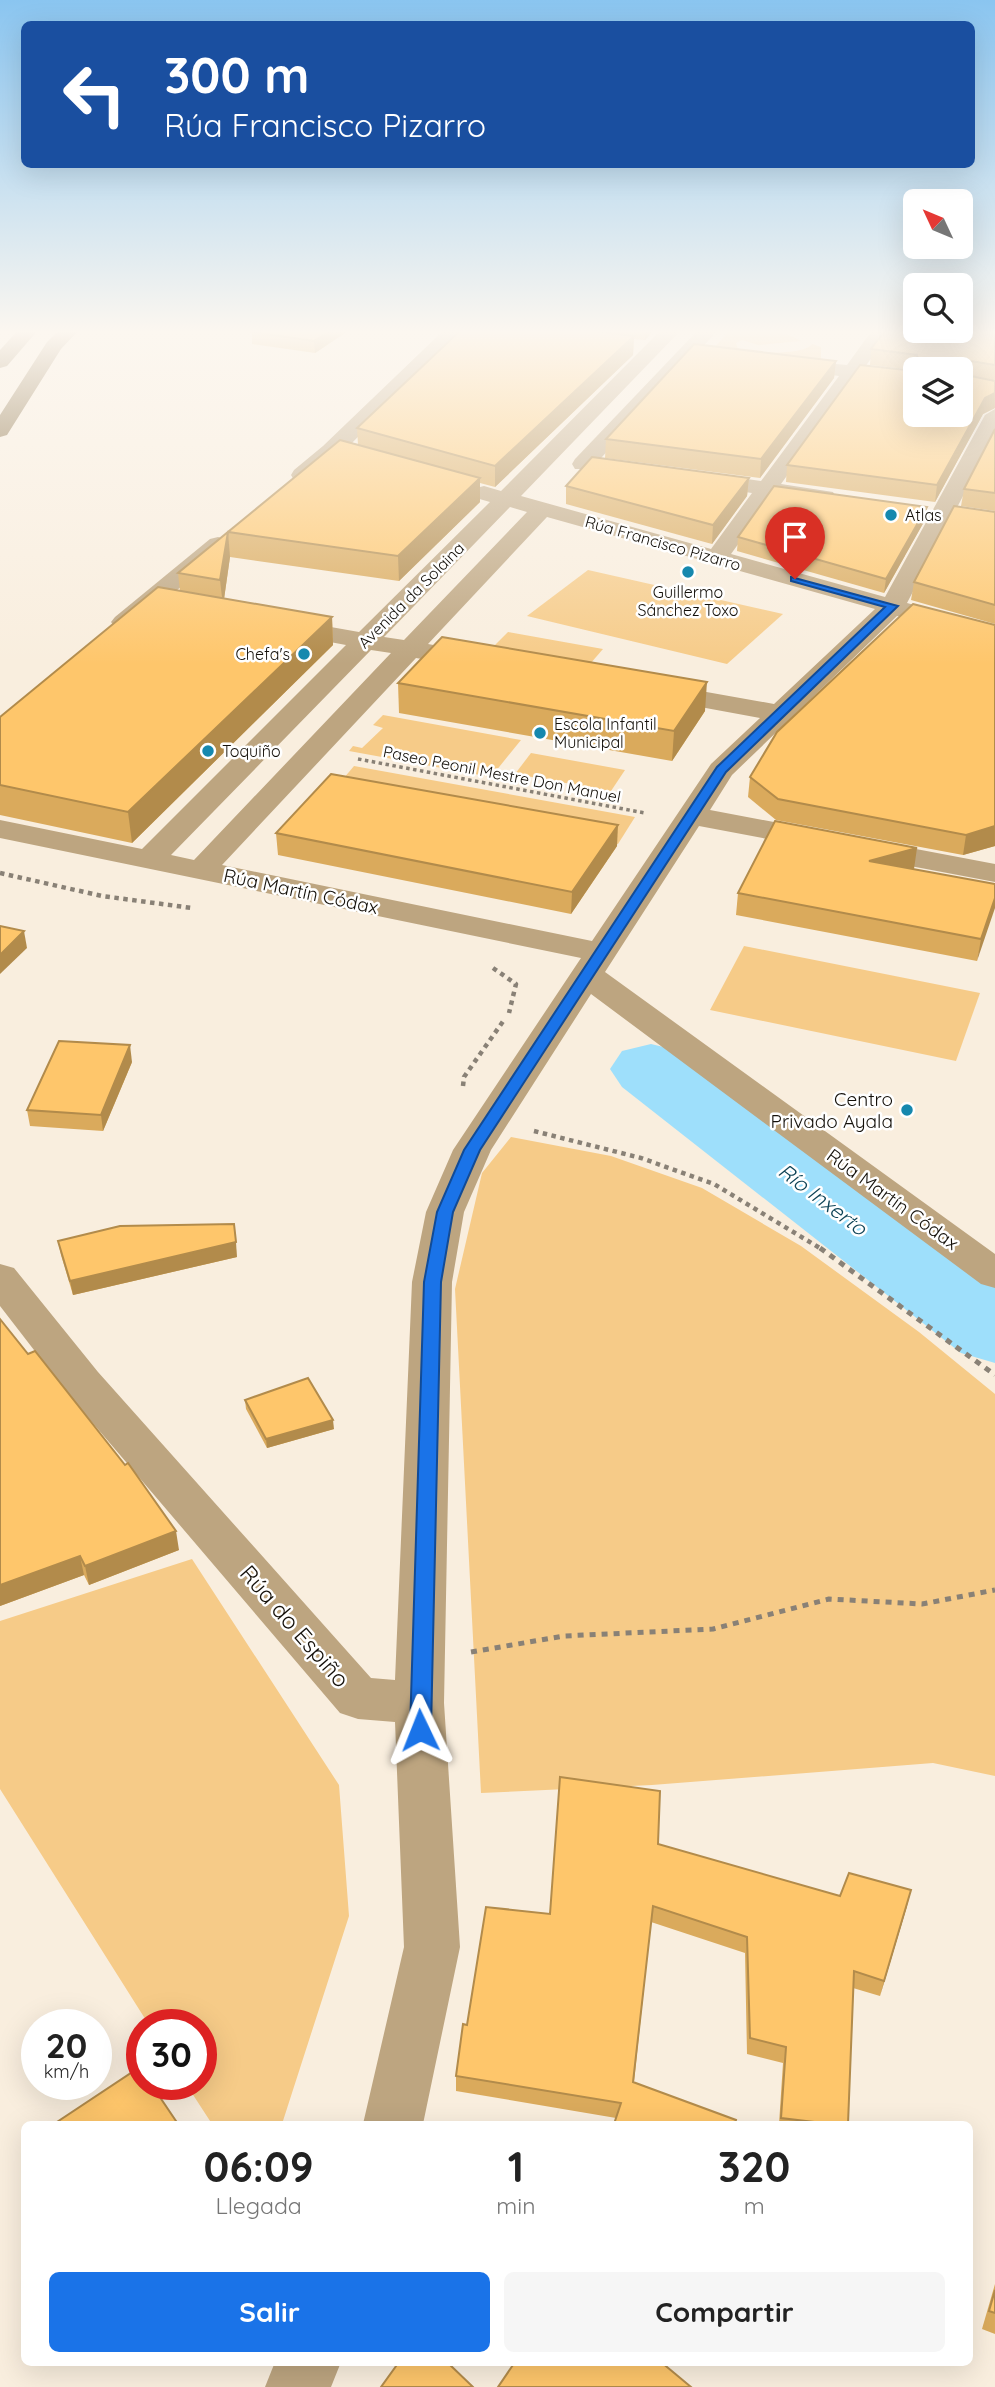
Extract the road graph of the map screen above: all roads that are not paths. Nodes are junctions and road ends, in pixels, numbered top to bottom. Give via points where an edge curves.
1 (352, 440) edge
2 (564, 440) edge
3 (605, 440) edge
4 (801, 440) edge
5 (984, 440) edge
6 (546, 459) junction
7 (583, 464) junction
8 (609, 467) edge
9 (675, 476) edge
10 (457, 485) edge
11 (766, 489) junction
12 (280, 493) edge
13 (506, 499) junction
14 (843, 499) edge
15 (542, 509) junction
16 (919, 510) edge
17 (953, 514) junction
18 (239, 527) edge
19 (717, 557) junction
20 (146, 603) junction
21 (893, 606) junction
22 (184, 610) edge
23 (250, 621) edge
24 (995, 635) edge
25 (104, 638) edge
26 (365, 641) junction
27 (409, 649) junction
28 (506, 666) edge
29 (626, 686) edge
30 (778, 713) junction
31 (690, 817) junction
32 (0, 829) edge
33 (149, 860) junction
34 (201, 870) junction
35 (995, 873) edge
36 (596, 964) junction
37 (995, 1274) edge
38 (0, 1278) edge
39 (419, 1703) junction
40 (394, 2121) edge
41 (307, 2366) edge
42 (298, 2387) edge

1 - 12 street
2 - 6 street, Avenida da Solaina
3 - 7 street
4 - 11 street
5 - 17 street
6 - 7 street
6 - 13 street, Avenida da Solaina
7 - 8 street
9 - 11 street
10 - 13 street, Rúa Francisco Pizarro
11 - 14 street
11 - 19 street
13 - 15 street, Rúa Francisco Pizarro
13 - 26 street, Avenida da Solaina
15 - 19 street, Rúa Francisco Pizarro
15 - 27 street, Avenida da Solaina
16 - 17 street
17 - 21 street
18 - 20 street
19 - 21 street, Rúa Francisco Pizarro
20 - 22 street
20 - 25 street
21 - 24 street, Rúa Francisco Pizarro
21 - 30 street
23 - 26 street
26 - 27 street
26 - 33 street, Avenida da Solaina
27 - 28 street
27 - 34 street, Avenida da Solaina
29 - 30 street
30 - 31 street via 722,770
31 - 35 street
31 - 36 street
32 - 33 street, Rúa Martín Códax
33 - 34 street, Rúa Martín Códax
34 - 36 street, Rúa Martín Códax
36 - 37 street, Rúa Martín Códax
36 - 39 street via 472,1150 445,1212 432,1282
38 - 39 street, Rúa do Espiño via 83,1383 358,1698
39 - 40 street via 432,1947
41 - 42 street

